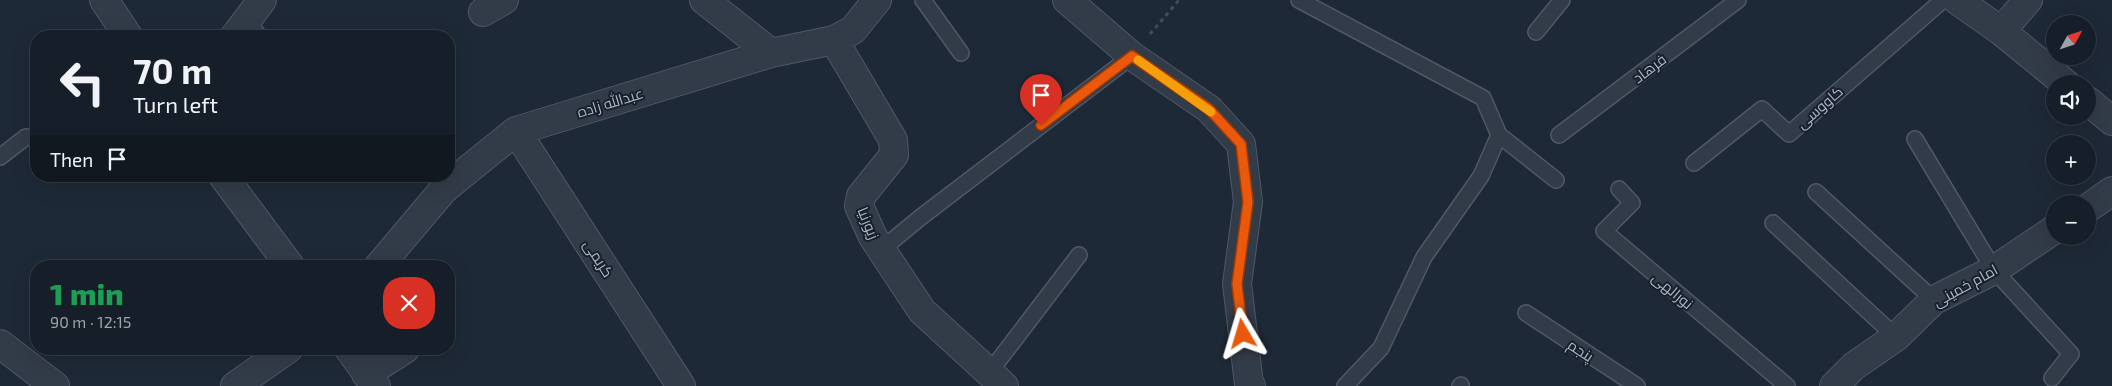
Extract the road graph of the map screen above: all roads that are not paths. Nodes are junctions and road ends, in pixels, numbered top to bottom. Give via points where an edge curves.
1 (104, 0) edge
2 (704, 0) edge
3 (877, 0) edge
4 (923, 0) edge
5 (1067, 0) edge
6 (1299, 0) edge
7 (1562, 0) edge
8 (1738, 0) edge
9 (1943, 0) edge
10 (1957, 0) edge
11 (2028, 0) edge
12 (124, 30) edge
13 (2002, 31) junction
14 (1536, 32) dead end
15 (834, 40) junction
16 (771, 52) junction
17 (962, 53) dead end
18 (1132, 56) junction
19 (2055, 75) edge
20 (2096, 108) edge
21 (2112, 121) edge
22 (516, 131) junction
23 (1499, 135) junction
24 (1559, 135) dead end
25 (26, 137) dead end
26 (1915, 139) dead end
27 (0, 157) edge
28 (1694, 163) dead end
29 (1556, 180) dead end
30 (455, 181) edge
31 (227, 182) edge
32 (454, 182) edge
33 (1619, 190) dead end
34 (2112, 191) edge
35 (1816, 192) dead end
36 (2096, 202) edge
37 (1773, 223) dead end
38 (2046, 235) edge
39 (881, 250) junction
40 (1079, 255) dead end
41 (286, 260) edge
42 (384, 260) edge
43 (1994, 270) junction
44 (1934, 300) junction
45 (1526, 313) dead end
46 (1896, 337) junction
47 (0, 344) edge
48 (279, 355) edge
49 (352, 355) edge
50 (398, 355) edge
51 (1860, 376) edge
52 (2052, 378) dead end
53 (996, 379) edge
54 (371, 380) edge
55 (1250, 385) edge
56 (55, 386) edge
57 (235, 386) edge
58 (681, 386) edge
59 (1345, 386) edge
60 (1637, 386) edge
61 (1787, 386) edge
62 (1834, 386) edge

1 - 12 street
2 - 16 street
3 - 15 street, عبدالله زاده via 853,30
4 - 17 lane
5 - 18 street
6 - 23 lane via 1483,98
7 - 14 lane
8 - 24 lane, فرهاد
9 - 28 lane, کاووسی via 1789,134 1762,109
10 - 13 street
11 - 13 street
13 - 19 street
15 - 16 street, عبدالله زاده
15 - 39 street, زیورنیا via 893,140 894,155 860,196 860,206
16 - 22 street, عبدالله زاده
18 - 39 lane
18 - 55 street via 1209,109 1241,144 1248,202 1237,284
20 - 21 street
22 - 30 street, عبدالله زاده
22 - 58 street, کریمی
23 - 29 lane
23 - 59 lane via 1481,176 1424,257 1381,348
25 - 27 lane
26 - 43 lane
31 - 41 street
32 - 42 street, عبدالله زاده
33 - 61 lane, نورالهی via 1632,203 1604,231
34 - 36 street
35 - 44 lane
37 - 46 lane
38 - 43 street, امام خمینی
39 - 53 street, زیورنیا via 922,311
40 - 53 lane
43 - 44 street, امام خمینی
43 - 52 lane via 2071,354
44 - 46 street, امام خمینی
45 - 60 lane, پنجم
46 - 51 street, امام خمینی
47 - 56 street
48 - 57 street
49 - 54 street
50 - 54 street
51 - 62 street, امام خمینی

